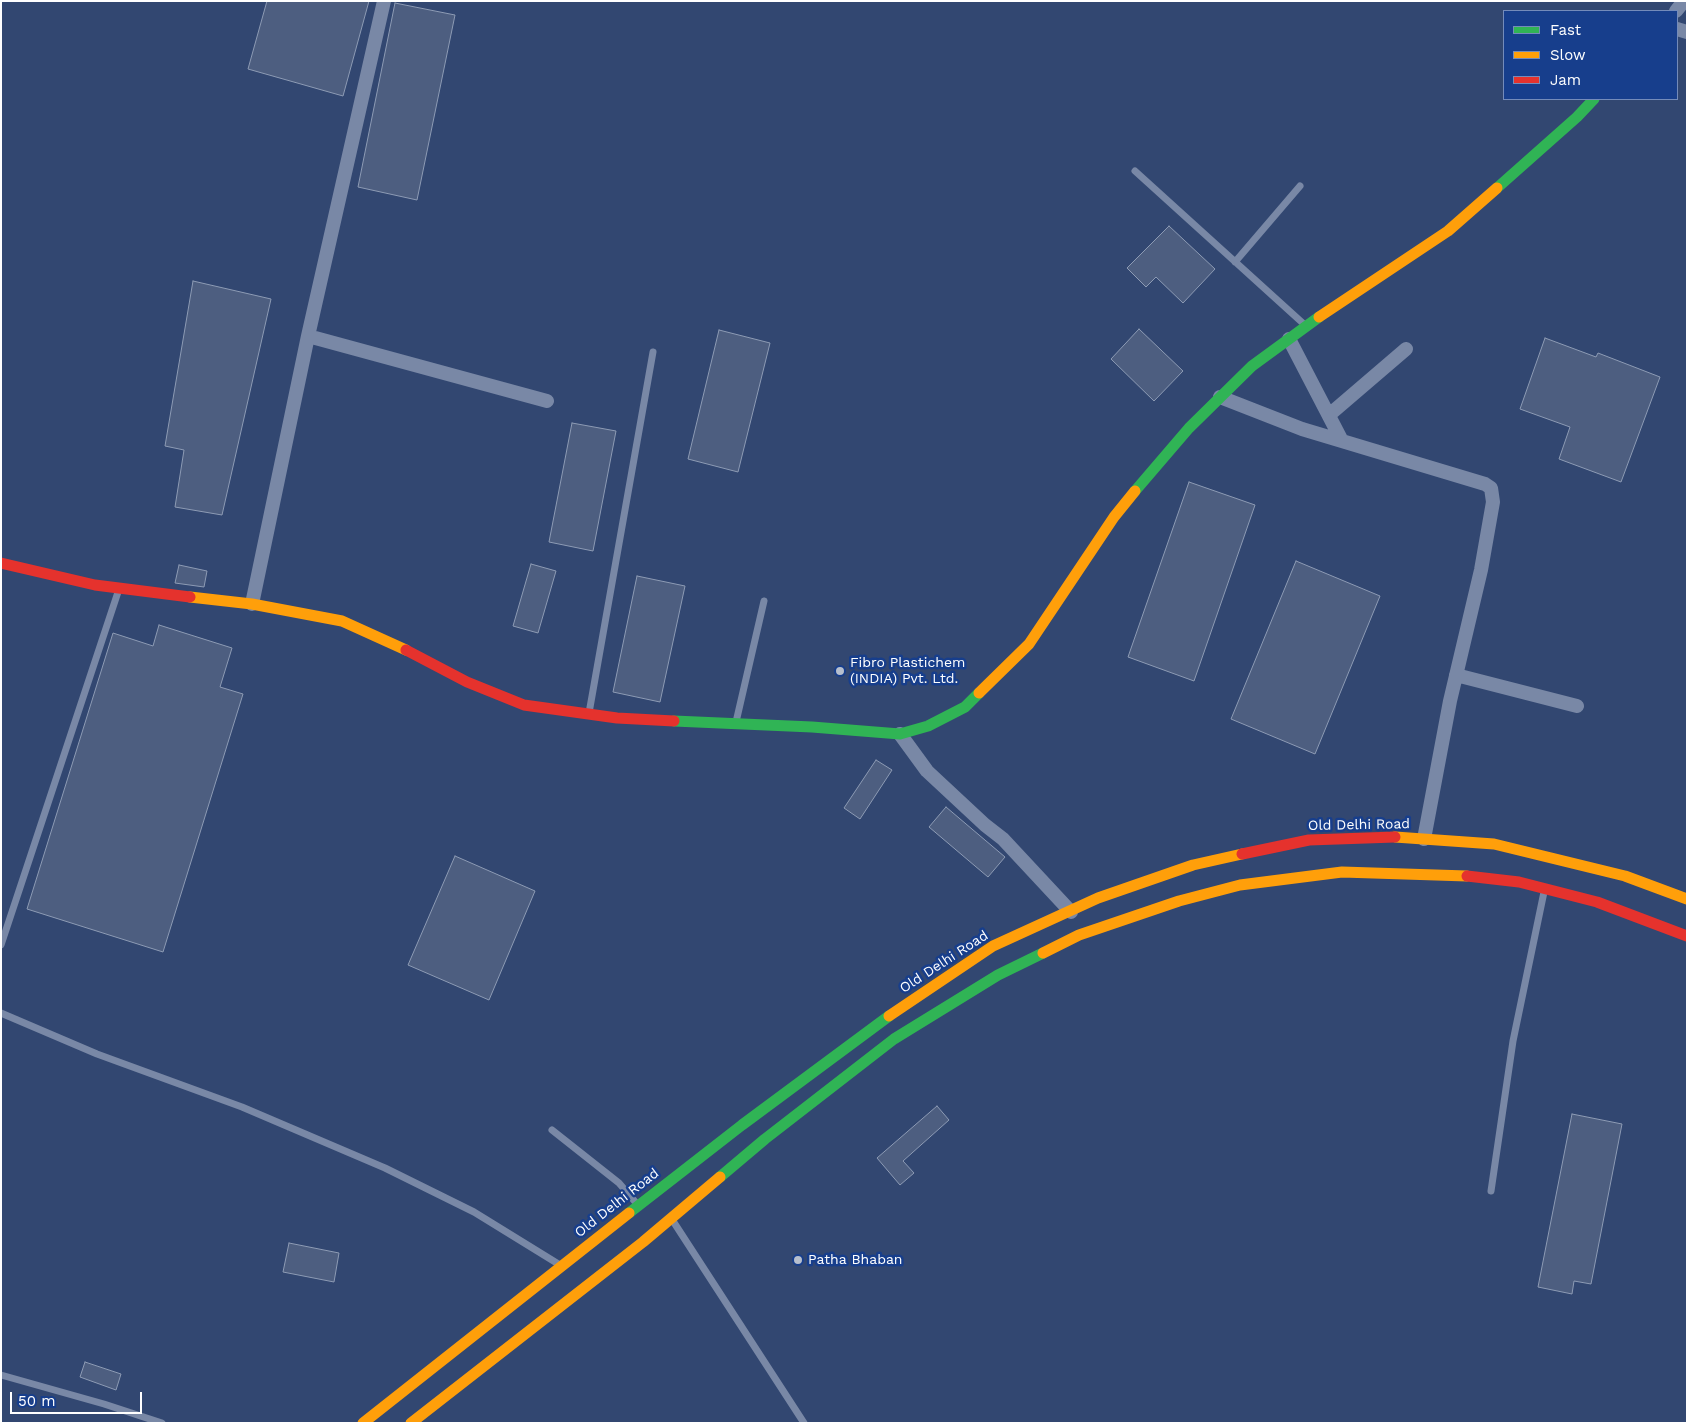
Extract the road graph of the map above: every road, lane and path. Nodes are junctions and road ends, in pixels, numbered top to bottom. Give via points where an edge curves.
1 (384, 1) edge
2 (1593, 100) edge
3 (1134, 171) dead end
4 (1300, 186) dead end
5 (1235, 262) junction
6 (1306, 326) junction
7 (308, 336) junction
8 (1289, 339) junction
9 (1406, 349) dead end
10 (653, 352) dead end
11 (1220, 397) junction
12 (546, 401) dead end
13 (1328, 414) junction
14 (1342, 441) junction
15 (1, 563) edge
16 (119, 588) junction
17 (764, 601) dead end
18 (252, 604) junction
19 (1456, 676) junction
20 (1577, 706) dead end
21 (588, 716) junction
22 (736, 725) junction
23 (900, 734) junction
24 (1424, 839) junction
25 (1545, 888) junction
26 (1687, 899) edge
27 (1071, 912) junction
28 (1687, 936) edge
29 (1, 945) edge
30 (1, 1013) edge
31 (552, 1130) dead end
32 (1490, 1192) dead end
33 (638, 1206) junction
34 (671, 1218) junction
35 (562, 1266) junction
36 (1, 1375) edge
37 (162, 1423) edge
38 (363, 1423) edge
39 (411, 1423) edge
40 (804, 1423) edge

1 - 7 street
2 - 6 main road via 1448,231
3 - 5 lane
4 - 5 lane
5 - 6 lane
6 - 8 main road
7 - 12 street
7 - 18 street
8 - 11 main road via 1252,366
8 - 13 street
9 - 13 street
10 - 21 lane
11 - 14 street
11 - 23 main road via 1114,517 1029,644 965,707 928,726
13 - 14 street
14 - 19 street via 1491,488 1493,502 1484,553
15 - 16 main road
16 - 18 main road
16 - 29 lane
17 - 22 lane
18 - 21 main road via 342,621 468,682 524,705
19 - 20 street
19 - 24 street
21 - 22 main road
22 - 23 main road
23 - 27 street via 927,772 1003,839
24 - 26 main road, Old Delhi Road via 1494,844 1625,876
24 - 27 main road, Old Delhi Road via 1309,840 1193,865 1098,898
25 - 28 main road via 1597,902
25 - 32 lane via 1513,1041
25 - 34 main road via 1479,876 1342,872 1240,885 1178,901 1089,932 998,975 894,1039 765,1139
27 - 33 main road, Old Delhi Road via 993,946 867,1030
30 - 35 lane via 97,1054 242,1107 385,1168 474,1212
31 - 33 lane via 619,1183
33 - 35 main road, Old Delhi Road
34 - 39 main road
34 - 40 lane
35 - 38 main road, Old Delhi Road
36 - 37 lane

